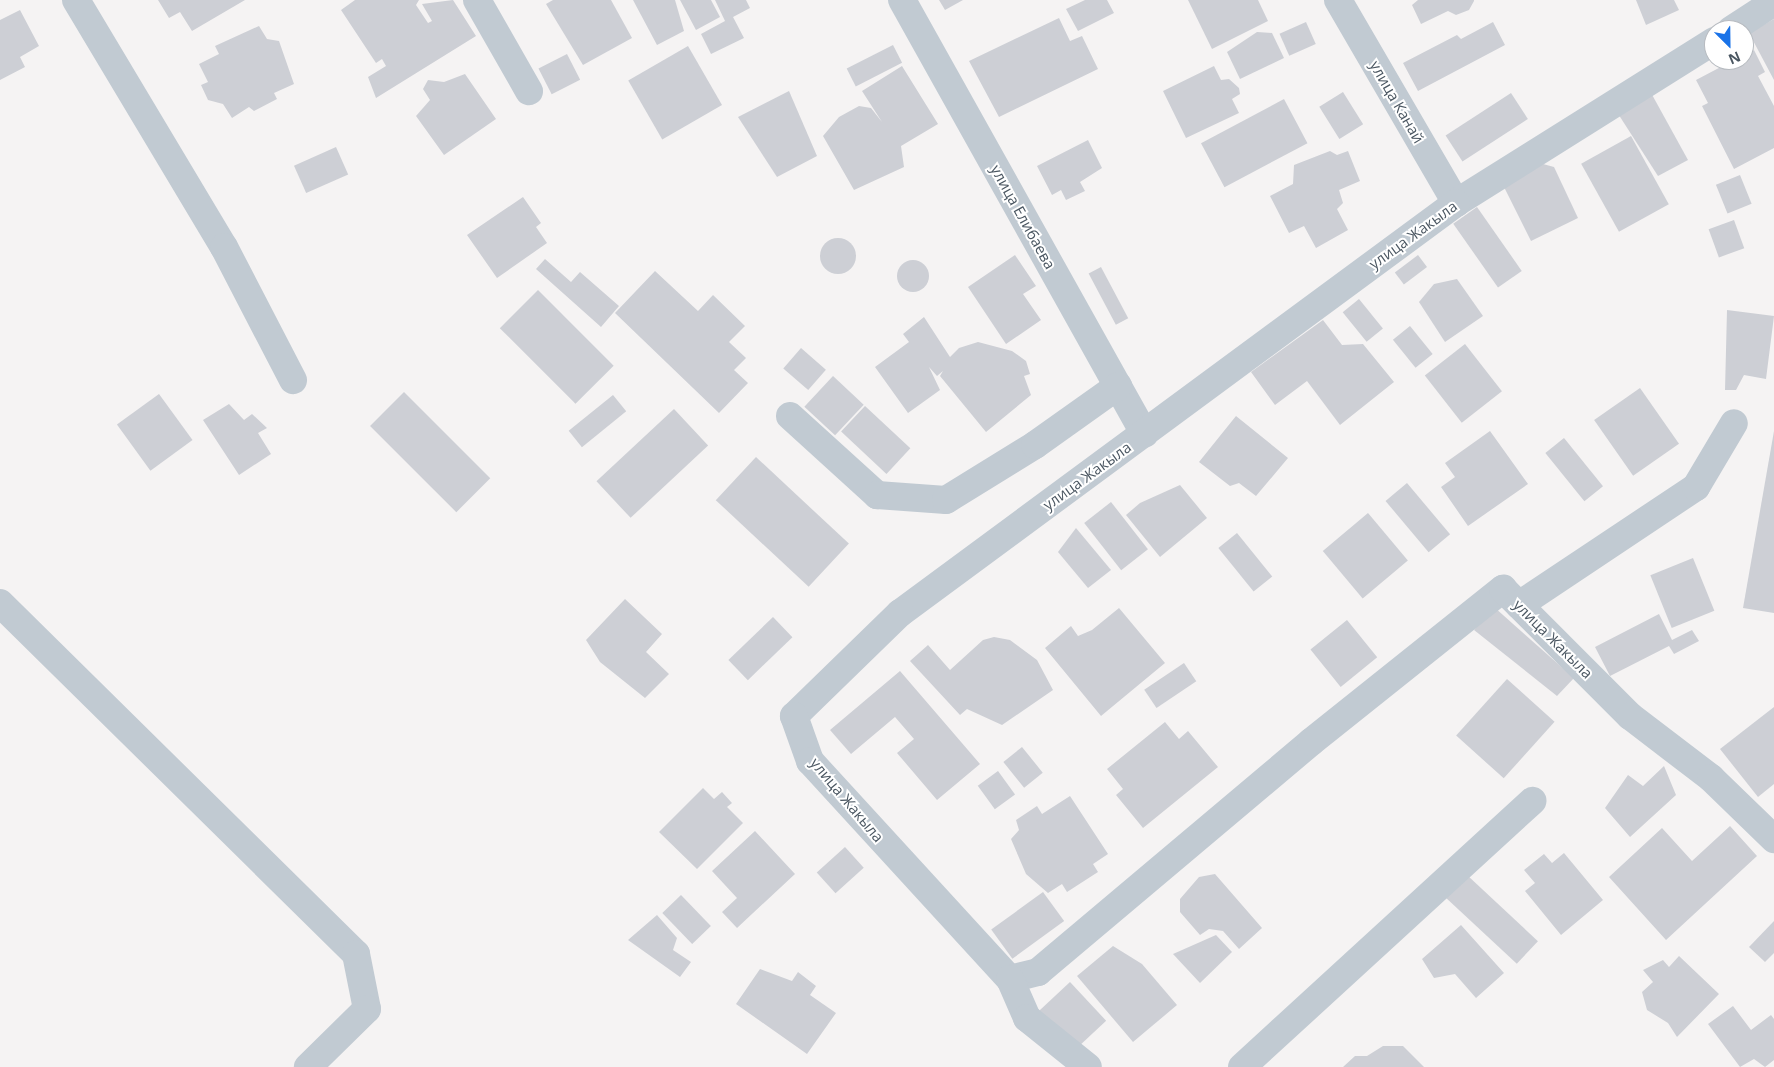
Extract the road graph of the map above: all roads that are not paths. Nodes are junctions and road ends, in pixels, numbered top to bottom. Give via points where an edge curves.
1 (76, 0) edge
2 (477, 0) edge
3 (902, 0) edge
4 (1338, 0) edge
5 (1774, 2) edge
6 (1746, 20) edge
7 (1704, 47) edge
8 (529, 91) dead end
9 (1456, 203) junction
10 (293, 380) dead end
11 (1118, 386) junction
12 (790, 416) dead end
13 (1734, 423) dead end
14 (1145, 434) junction
15 (0, 602) edge
16 (1519, 605) junction
17 (1532, 801) dead end
18 (1774, 839) edge
19 (1010, 978) junction
20 (308, 1067) edge
21 (1088, 1067) edge
22 (1242, 1067) edge

1 - 10 street via 224,247
2 - 8 street
3 - 11 street, улица Елибаева
4 - 9 street, улица Канай
5 - 6 street
7 - 9 street, улица Жакыла
9 - 14 street, улица Жакыла
11 - 12 street via 1035,445 946,500 877,495
11 - 14 street, улица Елибаева
13 - 16 street via 1696,487
14 - 19 street, улица Жакыла via 900,613 794,716 810,761
15 - 20 street via 356,954 367,1009
16 - 18 street, улица Жакыла via 1630,716 1711,778
16 - 19 street, улица Жакыла via 1503,589 1311,742 1038,972
17 - 22 street
19 - 21 street via 1027,1018

